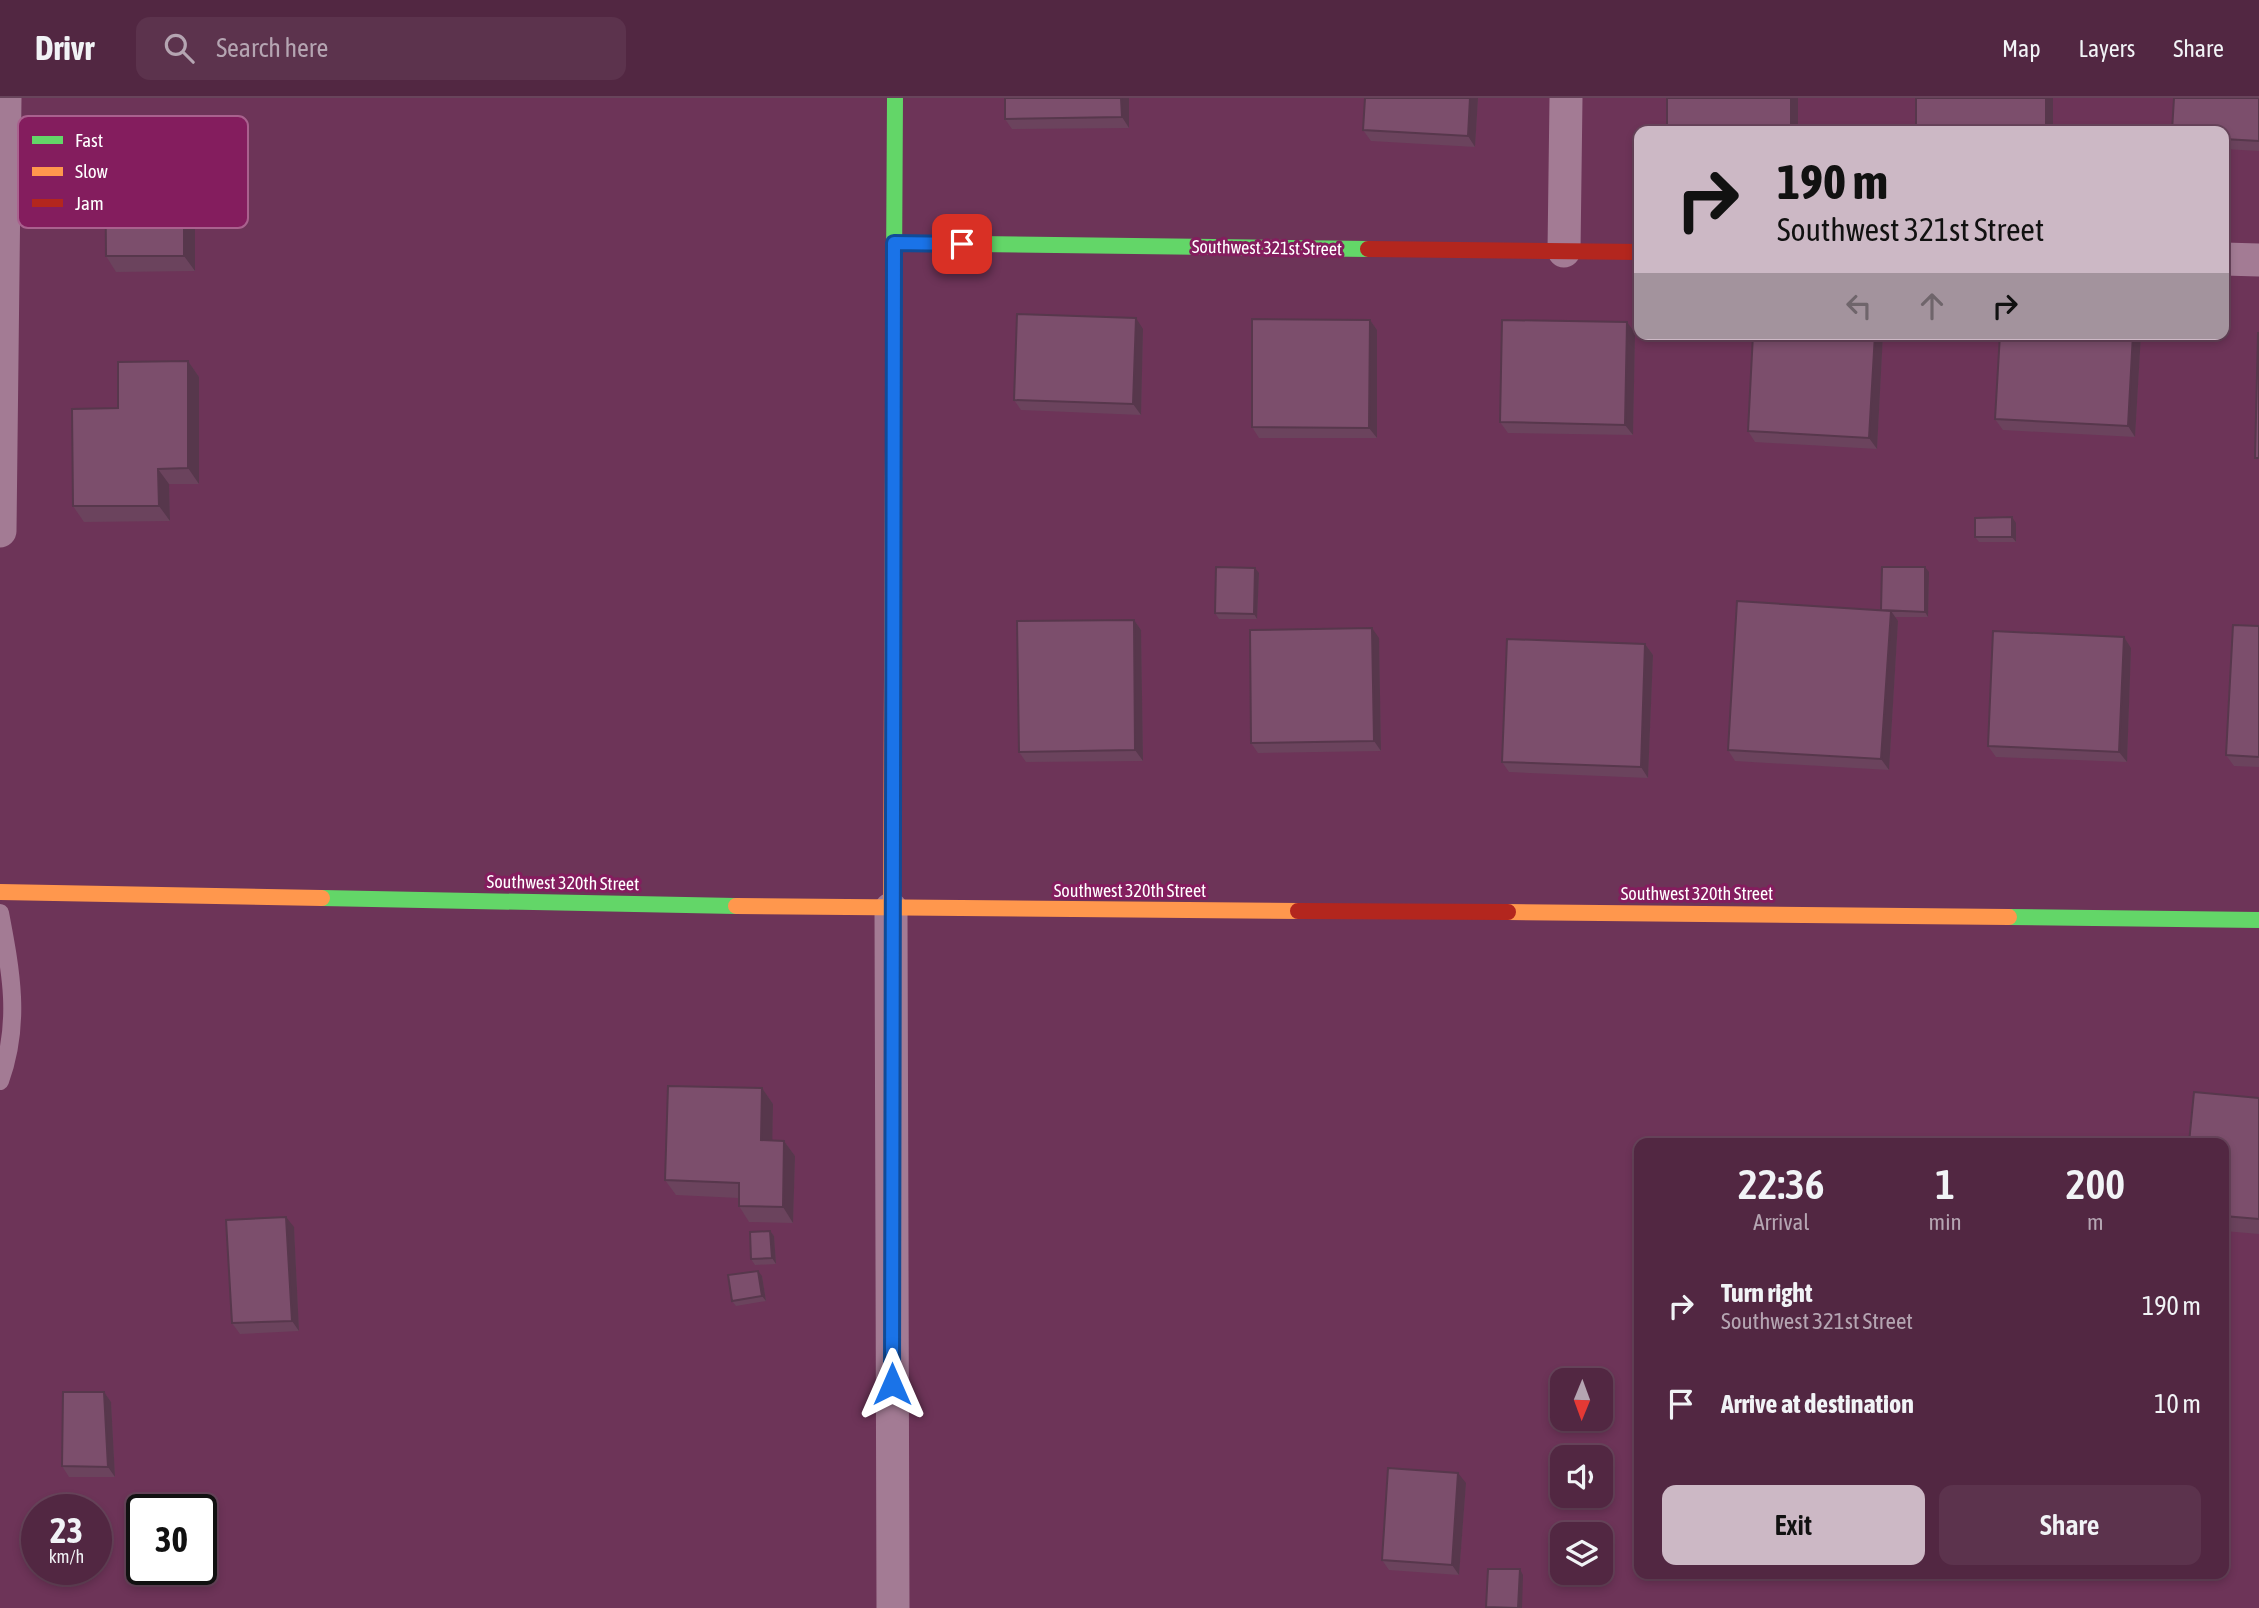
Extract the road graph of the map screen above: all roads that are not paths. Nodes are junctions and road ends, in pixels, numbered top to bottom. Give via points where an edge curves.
1 (5, 98) edge
2 (895, 98) edge
3 (1566, 98) edge
4 (894, 243) junction
5 (1564, 251) junction
6 (1634, 252) edge
7 (2229, 259) edge
8 (2259, 260) edge
9 (0, 531) edge
10 (0, 892) edge
11 (891, 909) junction
12 (0, 913) edge
13 (2259, 920) edge
14 (0, 1081) edge
15 (893, 1608) edge

1 - 9 street
2 - 4 street
3 - 5 street
4 - 5 street, Southwest 321st Street
4 - 11 street
5 - 6 street, Southwest 321st Street
7 - 8 street
10 - 11 street, Southwest 320th Street
11 - 13 street, Southwest 320th Street
11 - 15 street
12 - 14 lane via 13,978 11,1051

